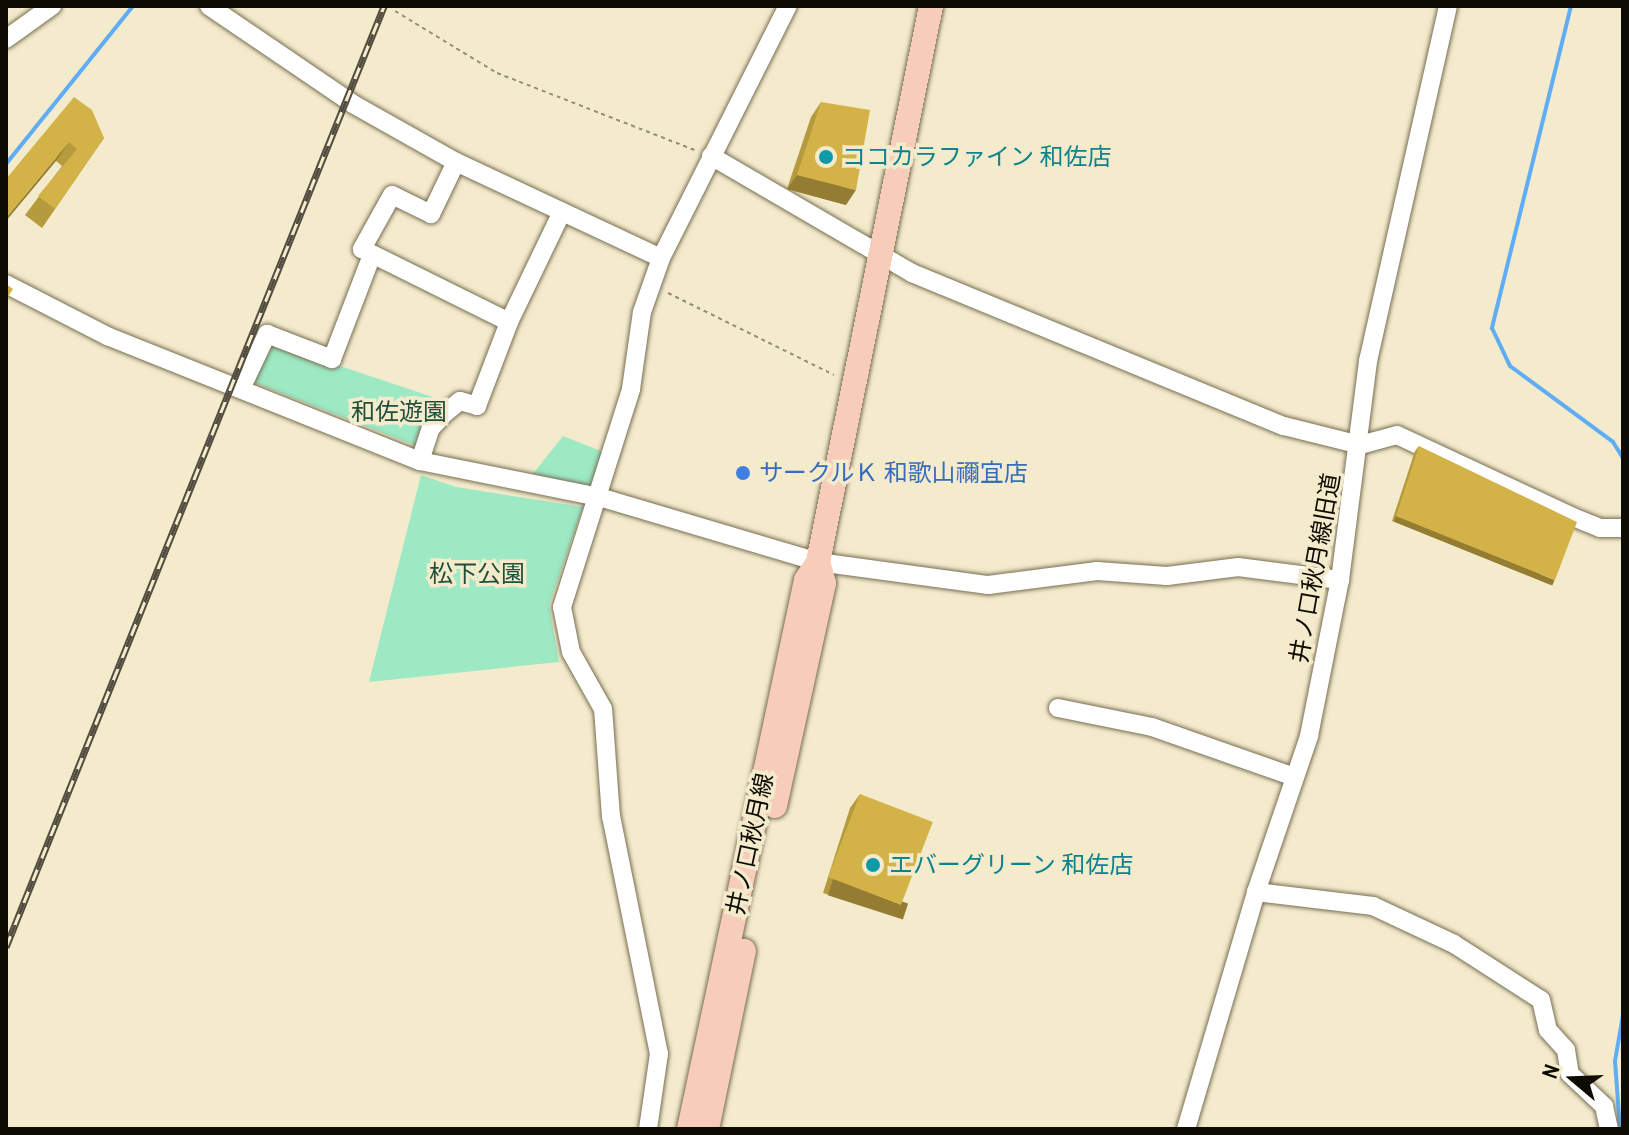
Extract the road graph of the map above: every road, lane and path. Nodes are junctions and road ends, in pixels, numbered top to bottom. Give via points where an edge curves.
1 (52, 6) edge
2 (209, 6) edge
3 (788, 6) edge
4 (931, 6) edge
5 (1448, 6) edge
6 (395, 11) dead end
7 (6, 39) edge
8 (711, 156) junction
9 (456, 162) junction
10 (562, 212) junction
11 (880, 254) junction
12 (372, 255) junction
13 (661, 258) junction
14 (6, 284) edge
15 (651, 285) junction
16 (509, 322) junction
17 (854, 384) junction
18 (242, 387) junction
19 (1360, 445) junction
20 (420, 461) junction
21 (599, 497) junction
22 (1623, 528) edge
23 (818, 562) junction
24 (1340, 580) junction
25 (1058, 708) dead end
26 (1295, 777) junction
27 (1256, 892) junction
28 (648, 1129) edge
29 (689, 1129) edge
30 (707, 1129) edge
31 (1186, 1129) edge
32 (1609, 1129) edge

1 - 7 street
2 - 9 street via 353,104
3 - 8 street
4 - 11 main road, 井ノ口秋月線
5 - 19 street, 井ノ口秋月線旧道 via 1368,361
6 - 8 path via 497,73
8 - 11 street
8 - 13 street
9 - 10 street
9 - 12 street via 431,214 392,195 362,249
10 - 13 street
10 - 16 street
11 - 17 main road, 井ノ口秋月線
11 - 19 street via 912,273 1284,426
12 - 16 street
12 - 18 street via 332,359 267,334
13 - 15 street
14 - 18 street via 107,336
15 - 17 path
15 - 21 street via 631,389
16 - 20 street via 477,406 460,401 445,413 431,428
17 - 23 main road, 井ノ口秋月線
18 - 20 street
19 - 22 street via 1397,435 1573,517 1600,528
19 - 24 street, 井ノ口秋月線旧道
20 - 21 street
21 - 23 street
21 - 28 street via 562,607 571,652 603,709 611,817 659,1054
23 - 24 street via 988,585 1097,571 1167,576 1238,567
23 - 29 main road, 井ノ口秋月線 via 806,580
23 - 30 main road, 井ノ口秋月線 via 824,583
24 - 26 street, 井ノ口秋月線旧道 via 1309,736
25 - 26 street via 1152,727
26 - 27 street, 井ノ口秋月線旧道
27 - 31 street, 井ノ口秋月線旧道
27 - 32 street via 1373,906 1454,944 1541,1000 1548,1030 1566,1050 1570,1074 1604,1106

